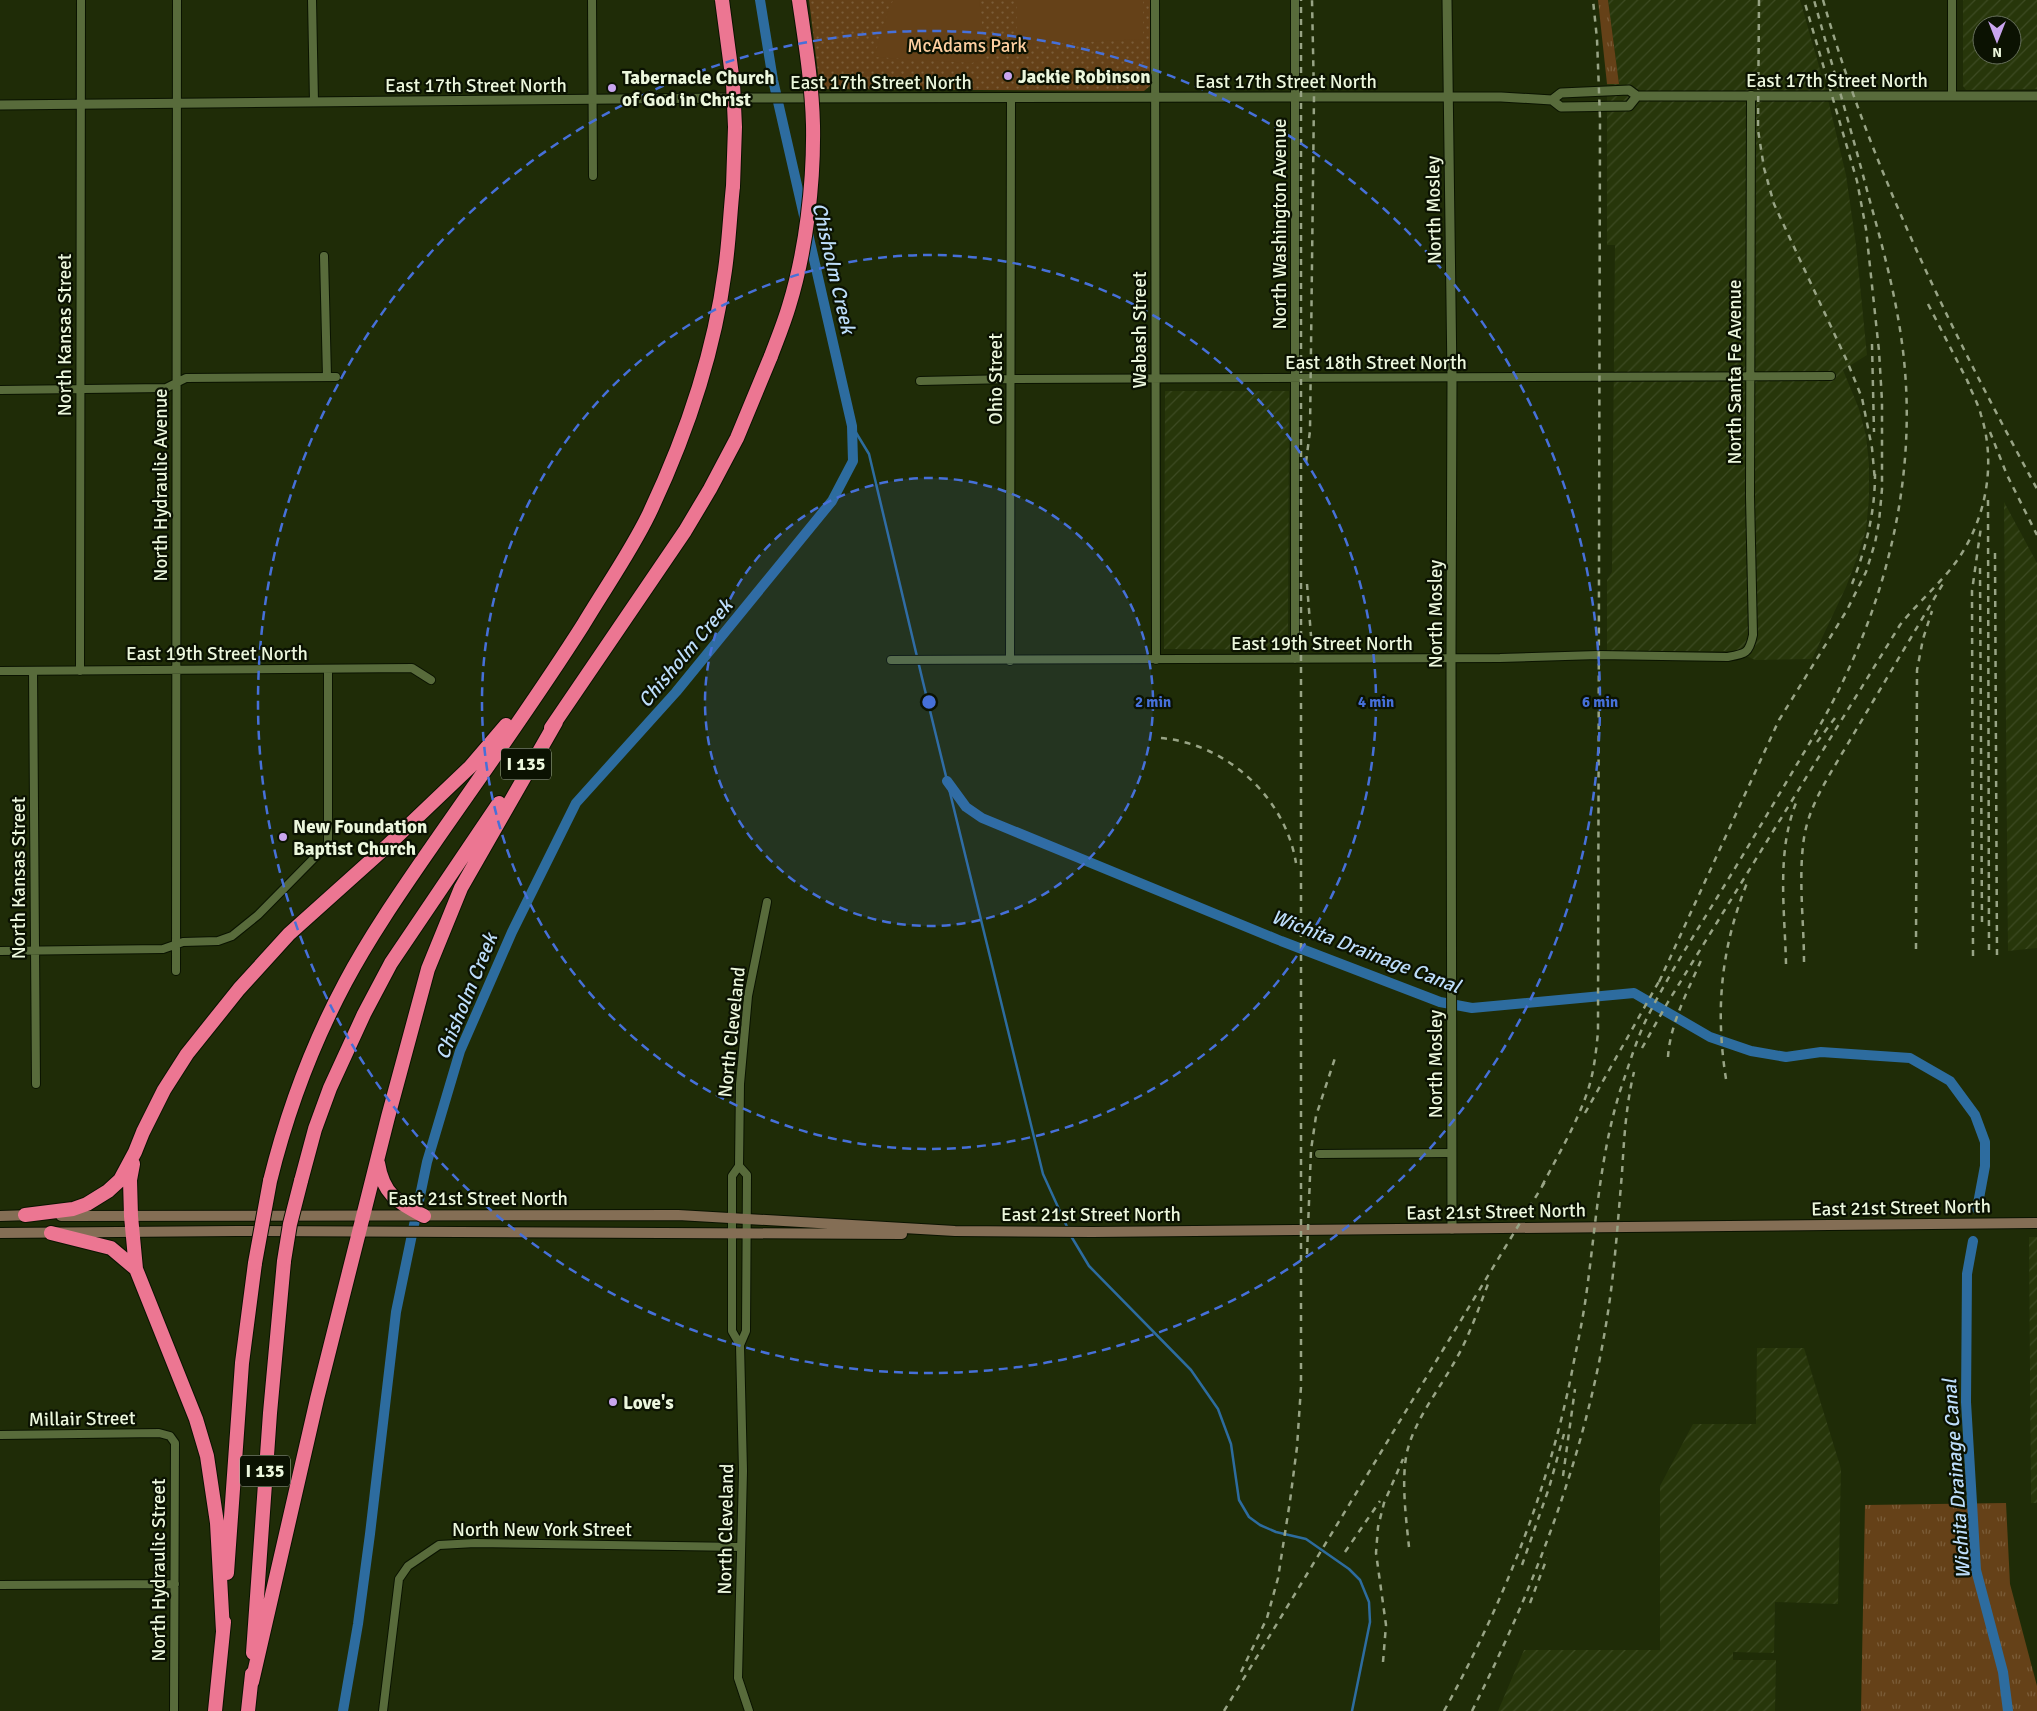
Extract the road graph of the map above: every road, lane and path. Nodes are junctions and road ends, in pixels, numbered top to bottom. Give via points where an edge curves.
1 (81, 0) edge
2 (177, 0) edge
3 (312, 0) edge
4 (592, 0) edge
5 (722, 0) edge
6 (799, 0) edge
7 (1155, 0) edge
8 (1295, 0) edge
9 (1447, 0) edge
10 (1952, 0) edge
11 (1637, 96) junction
12 (1751, 96) junction
13 (1952, 96) junction
14 (2037, 96) edge
15 (1296, 97) junction
16 (1448, 97) junction
17 (1011, 98) junction
18 (1155, 98) junction
19 (592, 100) junction
20 (1552, 100) junction
21 (314, 102) junction
22 (177, 103) junction
23 (81, 104) junction
24 (0, 105) edge
25 (593, 176) dead end
26 (324, 256) dead end
27 (1831, 376) dead end
28 (1750, 377) junction
29 (1294, 378) junction
30 (1452, 378) junction
31 (1012, 379) junction
32 (1155, 379) junction
33 (920, 381) dead end
34 (176, 383) junction
35 (80, 389) junction
36 (0, 390) edge
37 (1750, 647) joint
38 (1451, 658) junction
39 (1295, 659) junction
40 (891, 660) dead end
41 (1156, 660) junction
42 (1010, 661) junction
43 (556, 668) junction
44 (328, 669) junction
45 (176, 670) junction
46 (0, 671) edge
47 (33, 671) junction
48 (80, 671) junction
49 (431, 680) dead end
50 (556, 722) junction
51 (767, 902) dead end
52 (175, 945) junction
53 (0, 951) edge
54 (35, 951) junction
55 (176, 971) dead end
56 (36, 1084) dead end
57 (135, 1152) junction
58 (1452, 1153) junction
59 (1319, 1154) dead end
60 (377, 1160) junction
61 (740, 1166) junction
62 (25, 1215) junction
63 (0, 1216) edge
64 (131, 1216) junction
65 (363, 1216) junction
66 (424, 1216) junction
67 (732, 1218) junction
68 (747, 1219) junction
69 (2037, 1224) edge
70 (1452, 1229) junction
71 (955, 1231) junction
72 (132, 1232) junction
73 (0, 1233) edge
74 (51, 1233) junction
75 (359, 1233) junction
76 (732, 1233) junction
77 (747, 1234) junction
78 (136, 1269) junction
79 (740, 1345) junction
80 (165, 1434) joint
81 (0, 1435) edge
82 (741, 1547) junction
83 (175, 1584) junction
84 (0, 1585) edge
85 (223, 1631) junction
86 (252, 1682) junction
87 (174, 1711) edge
88 (215, 1711) edge
89 (248, 1711) edge
90 (383, 1711) edge
91 (749, 1711) edge

1 - 23 street, North Kansas Street
2 - 22 street, North Hydraulic Avenue
3 - 21 street
4 - 19 street
5 - 43 highway, I 135, bridge via 735,127 733,186 718,309 680,441 648,516
6 - 50 highway, I 135, bridge via 812,125 800,259 789,306 737,438 710,489
7 - 18 street, Wabash Street
8 - 15 street, North Washington Avenue
9 - 16 street, North Mosley
10 - 13 street
11 - 12 street, East 17th Street North
11 - 20 street, East 17th Street North via 1629,90 1562,92
11 - 20 street, East 17th Street North via 1629,106 1620,107 1561,107
12 - 13 street, East 17th Street North
12 - 28 street, North Santa Fe Avenue
13 - 14 street, East 17th Street North
15 - 16 street, East 17th Street North
15 - 18 street, East 17th Street North
15 - 29 street, North Washington Avenue
16 - 20 street, East 17th Street North
16 - 30 street, North Mosley
17 - 18 street, East 17th Street North
17 - 19 street, East 17th Street North
17 - 31 street, Ohio Street
18 - 32 street, Wabash Street
19 - 21 street, East 17th Street North
19 - 25 street
21 - 22 street, East 17th Street North
22 - 23 street, East 17th Street North
22 - 34 street, North Hydraulic Avenue
23 - 24 street, East 17th Street North
23 - 35 street, North Kansas Street
26 - 34 street via 331,377 186,378
27 - 28 street, East 18th Street North
28 - 30 street, East 18th Street North
28 - 37 street, North Santa Fe Avenue via 1753,635
29 - 30 street, East 18th Street North
29 - 32 street, East 18th Street North
29 - 39 street, North Washington Avenue
30 - 38 street, North Mosley
31 - 32 street, East 18th Street North
31 - 33 street, East 18th Street North
31 - 42 street, Ohio Street
32 - 41 street, Wabash Street
34 - 35 street via 166,388
34 - 45 street, North Hydraulic Avenue
35 - 36 street
35 - 48 street, North Kansas Street
37 - 38 street, East 19th Street North via 1743,655 1727,657
38 - 39 street, East 19th Street North
38 - 58 street, North Mosley
39 - 41 street, East 19th Street North
40 - 42 street, East 19th Street North
41 - 42 street, East 19th Street North
43 - 57 highway via 470,767 289,934 239,989 187,1054 164,1090
43 - 85 highway, I 135, bridge via 415,871 345,982 305,1069 282,1132 255,1263 242,1363
44 - 45 street, East 19th Street North
44 - 49 street, East 19th Street North via 412,668
44 - 52 street via 328,844 258,915 232,936 218,941
45 - 48 street, East 19th Street North
45 - 52 street, North Hydraulic Avenue
46 - 47 street, East 19th Street North
47 - 48 street, East 19th Street North
47 - 54 street, North Kansas Street
50 - 60 highway via 461,888 428,969
50 - 86 highway, I 135, bridge via 392,963 364,1014 315,1129 290,1224 284,1261 262,1510
51 - 61 street, North Cleveland via 748,996 740,1084
52 - 54 street via 163,949
52 - 55 street, North Hydraulic Avenue
53 - 54 street
54 - 56 street, North Kansas Street
57 - 62 highway via 120,1180 87,1204
57 - 64 highway via 130,1180
58 - 59 street
58 - 70 street, North Mosley
60 - 65 highway
60 - 66 highway via 383,1183 393,1198
61 - 67 street, North Cleveland via 732,1176
61 - 68 street, North Cleveland via 747,1175
62 - 63 main road, East 21st Street North
62 - 64 main road, East 21st Street North
64 - 65 main road, East 21st Street North
64 - 72 highway
65 - 66 main road, East 21st Street North
65 - 75 highway
66 - 67 main road, East 21st Street North via 678,1215
67 - 68 main road, East 21st Street North
67 - 76 street, North Cleveland
68 - 71 main road, East 21st Street North
68 - 77 street, North Cleveland
69 - 70 main road, East 21st Street North
70 - 71 main road, East 21st Street North
71 - 77 main road, East 21st Street North via 877,1235
72 - 74 main road, East 21st Street North
72 - 75 main road, East 21st Street North
72 - 78 highway
73 - 74 main road, East 21st Street North
74 - 78 highway via 111,1248
75 - 76 main road, East 21st Street North
75 - 86 highway
76 - 77 main road, East 21st Street North
76 - 79 street, North Cleveland via 732,1330
77 - 79 street, North Cleveland via 746,1332
78 - 85 highway via 193,1410 207,1456 217,1523
79 - 82 street, North Cleveland
80 - 81 street, Millair Street
80 - 83 street, North Hydraulic Street via 175,1443
82 - 90 street, North New York Street via 439,1545 408,1566 399,1579
82 - 91 street, North Cleveland via 738,1678
83 - 84 street
83 - 87 street, North Hydraulic Street
85 - 88 highway, I 135
86 - 89 highway, I 135

